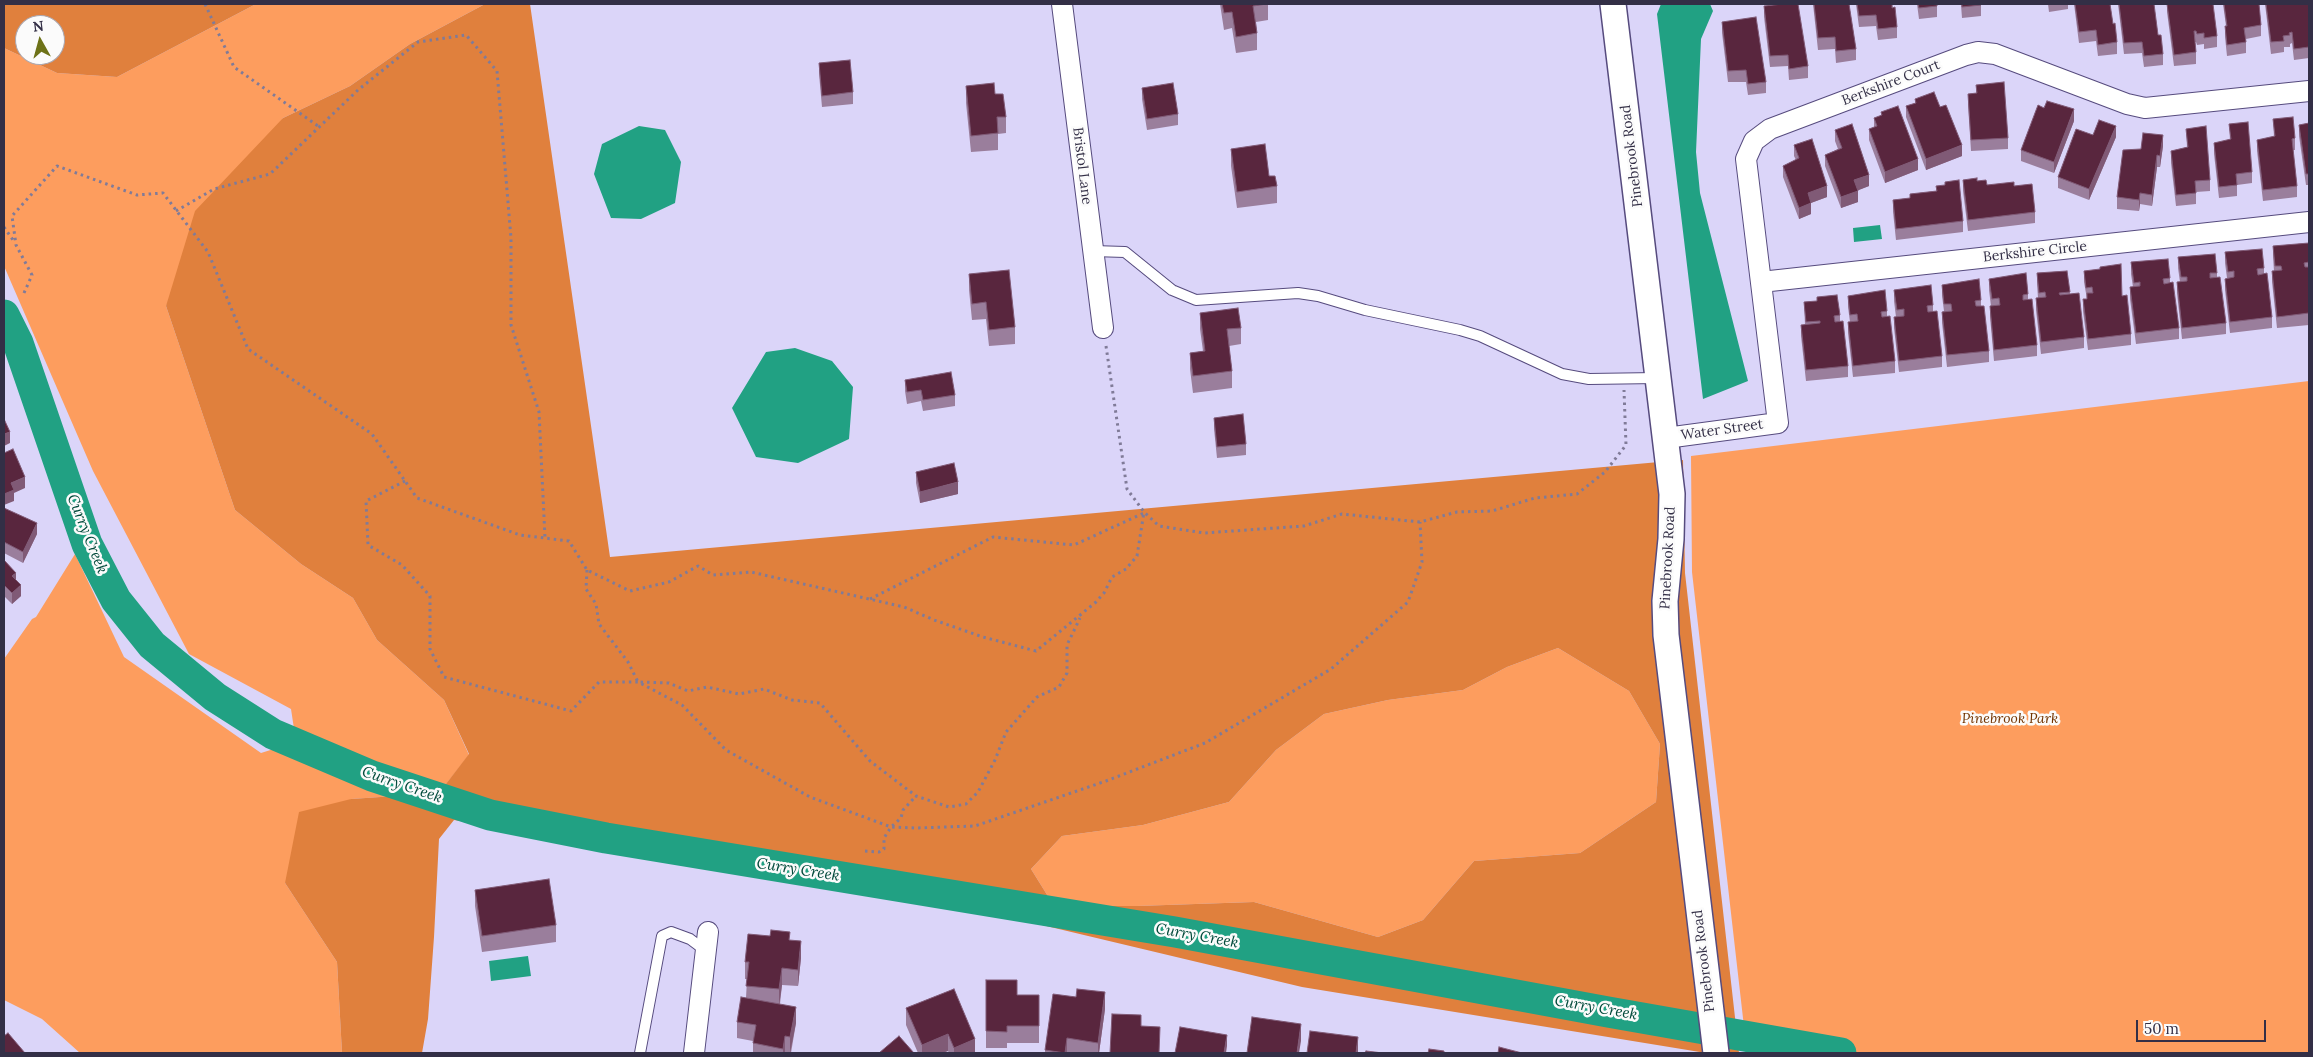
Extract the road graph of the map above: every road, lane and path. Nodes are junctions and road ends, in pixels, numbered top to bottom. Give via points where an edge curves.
1 (205, 4) edge
2 (1062, 4) edge
3 (1613, 4) edge
4 (2309, 91) edge
5 (318, 126) junction
6 (176, 211) junction
7 (2309, 222) edge
8 (4, 226) edge
9 (16, 245) junction
10 (1094, 251) junction
11 (1761, 282) junction
12 (24, 293) dead end
13 (1103, 328) joint
14 (1658, 378) junction
15 (1624, 379) junction
16 (1778, 423) joint
17 (1666, 438) junction
18 (404, 480) junction
19 (1144, 512) junction
20 (1420, 522) junction
21 (545, 538) junction
22 (587, 570) junction
23 (869, 599) junction
24 (1081, 615) junction
25 (638, 682) junction
26 (916, 796) junction
27 (891, 827) junction
28 (864, 851) dead end
29 (707, 941) joint
30 (640, 1053) edge
31 (694, 1053) edge
32 (1716, 1053) edge

1 - 5 path via 234,67
2 - 10 street, Bristol Lane
3 - 14 street, Pinebrook Road
4 - 11 street, Berkshire Court via 2145,108 1995,54 1978,52 1966,55 1776,126 1754,141 1746,166
5 - 6 path via 270,174 214,189
5 - 21 path via 418,42 466,35 497,71 511,238 511,325 539,412
6 - 9 path via 164,193 138,195 57,166 12,216
6 - 18 path via 208,252 248,349 372,434
7 - 11 street, Berkshire Circle
8 - 9 path
9 - 12 path via 32,274
10 - 13 street, Bristol Lane
10 - 15 lane via 1125,252 1172,290 1196,300 1298,293 1318,296 1466,332 1562,374 1589,379
11 - 16 street, Berkshire Court
13 - 19 path via 1127,489
14 - 15 lane
14 - 17 street, Pinebrook Road
15 - 20 path via 1626,445 1604,472 1577,494 1535,498 1492,511 1457,512
16 - 17 street, Water Street
17 - 32 street, Pinebrook Road via 1672,518 1665,601 1666,635
18 - 21 path via 417,498 520,534
18 - 25 path via 366,502 368,545 402,565 430,596 430,649 444,676 570,711 598,682
19 - 20 path via 1158,526 1204,533 1304,526 1342,514
19 - 23 path via 1074,545 994,537
19 - 24 path via 1136,556 1126,569 1112,577 1104,592
20 - 27 path via 1422,562 1408,602 1330,669 1205,743 1106,782 975,826
21 - 22 path via 569,541
22 - 23 path via 630,590 669,582 698,566 713,575 752,572
22 - 25 path via 586,589 596,604 599,624 628,662
23 - 24 path via 904,607 942,623 1036,651
24 - 26 path via 1067,645 1067,673 1058,687 1037,697 1006,732 978,792 966,804 957,807
25 - 26 path via 669,683 688,692 706,687 739,694 764,689 792,700 820,703 870,761
25 - 27 path via 682,705 726,750 810,797
26 - 27 path
27 - 28 path via 884,838 884,849
29 - 30 lane via 671,932 662,936
29 - 31 street

